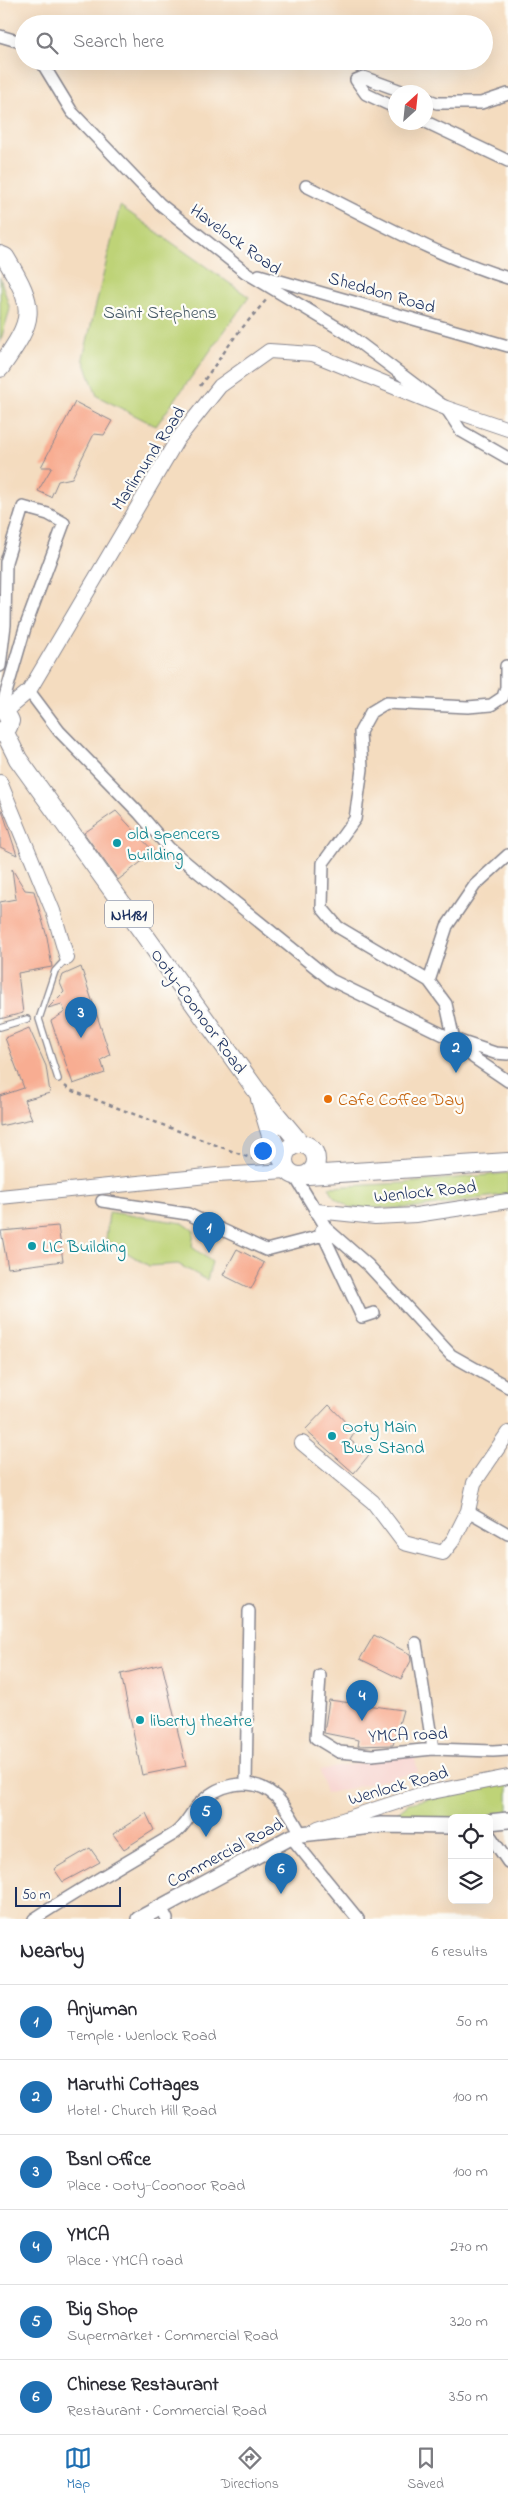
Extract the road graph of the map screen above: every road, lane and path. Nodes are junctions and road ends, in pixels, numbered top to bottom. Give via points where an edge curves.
1 (0, 36) edge
2 (15, 40) edge
3 (46, 70) edge
4 (388, 86) edge
5 (508, 94) edge
6 (433, 102) edge
7 (388, 104) edge
8 (433, 125) edge
9 (508, 161) edge
10 (306, 186) dead end
11 (0, 255) edge
12 (246, 272) junction
13 (508, 278) edge
14 (273, 288) junction
15 (508, 346) edge
16 (0, 368) edge
17 (197, 392) dead end
18 (446, 408) junction
19 (508, 429) edge
20 (508, 458) edge
21 (0, 666) edge
22 (506, 666) dead end
23 (29, 691) junction
24 (2, 710) edge
25 (2, 732) edge
26 (0, 782) edge
27 (508, 855) edge
28 (66, 958) joint
29 (429, 981) junction
30 (27, 1019) dead end
31 (0, 1028) edge
32 (454, 1040) junction
33 (508, 1054) edge
34 (58, 1079) dead end
35 (508, 1081) edge
36 (70, 1090) dead end
37 (259, 1094) junction
38 (300, 1143) junction
39 (316, 1155) junction
40 (255, 1160) dead end
41 (508, 1162) edge
42 (293, 1171) junction
43 (367, 1171) junction
44 (0, 1197) edge
45 (102, 1201) dead end
46 (508, 1201) edge
47 (317, 1211) junction
48 (324, 1235) junction
49 (374, 1314) dead end
50 (508, 1387) edge
51 (508, 1433) edge
52 (302, 1443) dead end
53 (468, 1511) junction
54 (508, 1534) edge
55 (250, 1611) dead end
56 (416, 1643) dead end
57 (320, 1676) dead end
58 (433, 1749) junction
59 (508, 1750) edge
60 (508, 1777) edge
61 (246, 1783) junction
62 (508, 1820) edge
63 (493, 1822) edge
64 (448, 1826) edge
65 (296, 1835) junction
66 (493, 1840) edge
67 (508, 1862) edge
68 (164, 1913) edge
69 (34, 1919) edge
70 (139, 1919) edge
71 (357, 1919) edge

1 - 2 street
3 - 12 street, Havelock Road via 72,112 160,204
4 - 7 street via 363,77 356,80 366,94
5 - 6 street via 481,103
8 - 9 street
10 - 13 street via 406,238
11 - 16 highway via 5,257 23,287 29,308 21,337
12 - 14 street, Havelock Road
12 - 15 street, Sheddon Road
14 - 17 path
14 - 18 street, Havelock Road via 346,332
18 - 19 street, Marlimund Road
18 - 20 street, Havelock Road via 461,431
18 - 23 street, Marlimund Road via 313,354 269,351 220,386 177,440
21 - 24 street via 5,625 6,562 23,507 64,523 25,628
22 - 29 street via 503,697 491,705 468,708 386,704 371,712 360,732 362,769 355,819 323,863 322,908 338,927
23 - 24 street, Marlimund Road
23 - 32 street via 58,731 169,848 194,869 331,980
24 - 25 highway, NH181 via 10,721
25 - 37 highway, Ooty-Coonoor Road / NH181 via 18,759
26 - 28 street via 53,911
27 - 29 street via 475,885 447,926
28 - 34 lane via 55,971 39,1019
29 - 32 street via 446,1004
30 - 31 lane
32 - 33 street
32 - 35 street
36 - 40 path
37 - 38 highway, Ooty-Coonoor Road / NH181
37 - 42 highway, Ooty-Coonoor Road / NH181 via 272,1139
38 - 39 highway, NH181 via 310,1146
38 - 42 highway via 289,1147 285,1153
39 - 42 highway via 316,1164
39 - 43 highway, NH181
41 - 43 highway, NH181
42 - 43 highway, NH181
42 - 44 street via 217,1175
42 - 47 street
45 - 48 street via 188,1214 266,1250
46 - 47 street, Wenlock Road via 375,1217
47 - 48 street
47 - 50 street via 327,1229 368,1265 451,1356
48 - 49 street via 362,1317
51 - 53 street via 474,1483
52 - 53 street via 373,1502 404,1543 443,1552 454,1539
53 - 54 street
55 - 61 street
56 - 58 street
57 - 58 street, YMCA road via 316,1738 339,1752 372,1755
58 - 59 street, YMCA road
60 - 65 street, Wenlock Road via 422,1794
61 - 65 street via 262,1787 280,1800
61 - 69 street via 217,1788 198,1805 177,1832
62 - 63 main road
64 - 65 main road, Commercial Road via 381,1825
65 - 68 main road, Commercial Road
65 - 71 street
66 - 67 street
68 - 70 main road, Commercial Road

